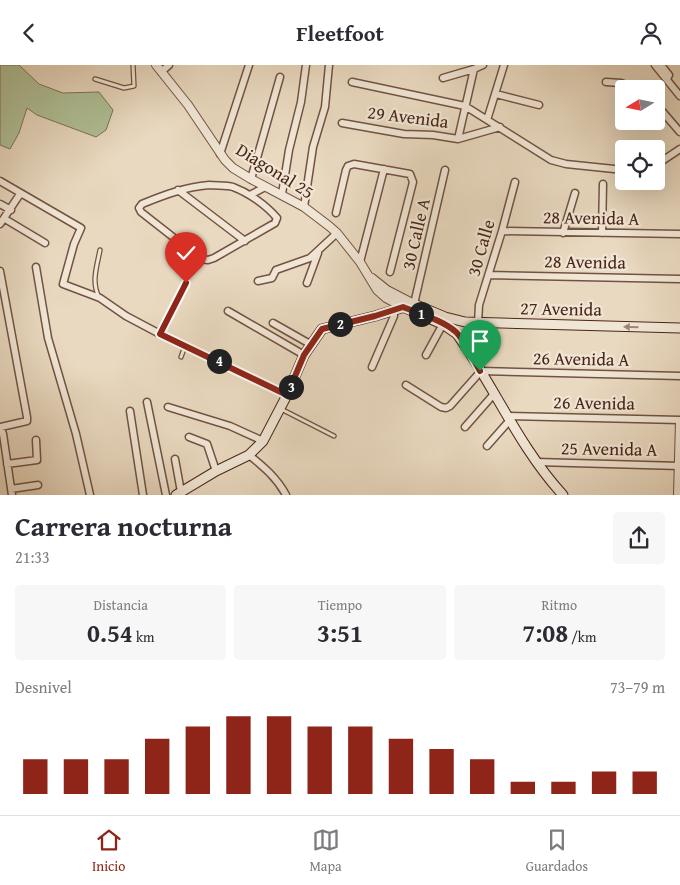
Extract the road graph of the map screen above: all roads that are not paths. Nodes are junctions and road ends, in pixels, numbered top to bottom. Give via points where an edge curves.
1 (133, 65) edge
2 (169, 65) edge
3 (249, 65) edge
4 (306, 65) edge
5 (330, 65) edge
6 (483, 65) edge
7 (504, 65) edge
8 (655, 65) edge
9 (661, 65) edge
10 (158, 68) edge
11 (474, 69) junction
12 (280, 77) dead end
13 (443, 78) dead end
14 (95, 79) dead end
15 (667, 79) junction
16 (352, 82) dead end
17 (606, 82) dead end
18 (615, 83) edge
19 (496, 94) junction
20 (680, 96) edge
21 (539, 105) dead end
22 (465, 106) junction
23 (665, 114) edge
24 (487, 120) junction
25 (342, 123) dead end
26 (500, 127) junction
27 (680, 132) edge
28 (458, 139) junction
29 (680, 149) edge
30 (220, 154) junction
31 (665, 159) edge
32 (384, 169) junction
33 (615, 169) edge
34 (445, 170) dead end
35 (251, 179) junction
36 (0, 181) edge
37 (515, 182) dead end
38 (603, 184) dead end
39 (266, 187) junction
40 (178, 190) junction
41 (575, 193) dead end
42 (20, 194) junction
43 (250, 195) junction
44 (282, 195) junction
45 (0, 204) edge
46 (304, 207) junction
47 (11, 210) junction
48 (336, 213) dead end
49 (2, 221) edge
50 (502, 231) junction
51 (337, 233) junction
52 (563, 233) junction
53 (602, 233) junction
54 (680, 234) edge
55 (244, 241) junction
56 (45, 243) dead end
57 (100, 250) dead end
58 (318, 252) junction
59 (360, 262) junction
60 (36, 267) dead end
61 (0, 271) edge
62 (390, 272) dead end
63 (367, 274) junction
64 (489, 275) junction
65 (680, 279) edge
66 (258, 281) dead end
67 (186, 283) dead end
68 (307, 283) dead end
69 (100, 298) junction
70 (414, 304) junction
71 (399, 308) junction
72 (228, 311) dead end
73 (458, 321) junction
74 (273, 323) dead end
75 (478, 323) junction
76 (443, 324) junction
77 (680, 328) edge
78 (454, 331) junction
79 (160, 334) junction
80 (310, 344) junction
81 (185, 346) junction
82 (304, 355) junction
83 (426, 355) dead end
84 (181, 357) dead end
85 (372, 367) dead end
86 (480, 371) junction
87 (680, 376) edge
88 (406, 385) dead end
89 (494, 394) junction
90 (287, 395) junction
91 (147, 403) dead end
92 (168, 407) dead end
93 (280, 409) junction
94 (130, 411) dead end
95 (509, 418) junction
96 (680, 421) edge
97 (0, 427) edge
98 (465, 427) dead end
99 (334, 436) dead end
100 (189, 437) dead end
101 (36, 440) dead end
102 (263, 441) junction
103 (487, 446) dead end
104 (249, 455) junction
105 (175, 459) dead end
106 (536, 462) junction
107 (7, 465) junction
108 (679, 465) edge
109 (216, 471) junction
110 (38, 485) dead end
111 (11, 492) edge
112 (179, 494) edge
113 (90, 495) edge
114 (143, 495) edge
115 (166, 495) edge
116 (286, 495) edge
117 (563, 495) edge
118 (678, 495) edge

1 - 14 lane via 134,86 124,88
2 - 10 street
3 - 30 street
4 - 44 street
5 - 46 street
6 - 11 street
7 - 19 street
8 - 15 street
9 - 15 street via 669,75
10 - 30 street, Diagonal 25 via 188,105
11 - 13 street
11 - 22 street
12 - 35 street
15 - 20 street
16 - 22 street, 29 Avenida
17 - 18 street
19 - 21 street
19 - 24 street
22 - 24 street, 29 Avenida
22 - 28 street
23 - 27 street
24 - 26 street, 29 Avenida
25 - 28 street, 29 Avenida
26 - 28 street, 29 Avenida
26 - 33 street, 29 Avenida via 552,160
29 - 31 street
30 - 35 street, Diagonal 25
32 - 48 street via 348,166
32 - 59 street
32 - 62 street via 408,173 413,180
34 - 70 street, 30 Calle A
35 - 39 street, Diagonal 25
36 - 42 street
37 - 50 street, 30 Calle
38 - 53 street
39 - 43 street
39 - 44 street, Diagonal 25
40 - 43 street via 192,186 232,186
40 - 55 street
40 - 55 street via 142,204 141,212 201,259 214,258
41 - 52 street
42 - 47 street
42 - 69 street via 81,228 63,284
43 - 55 street via 277,217 275,223
44 - 46 street, Diagonal 25
45 - 47 street
46 - 51 street, Diagonal 25
47 - 49 street
49 - 56 street
50 - 52 street, 28 Avenida A
50 - 64 street, 30 Calle
51 - 58 street
51 - 59 street, Diagonal 25
52 - 53 street, 28 Avenida A
53 - 54 street, 28 Avenida A
57 - 69 lane via 95,275
58 - 66 street via 310,259 276,270 272,278
58 - 68 street
59 - 63 street, Diagonal 25
60 - 113 street via 48,337
61 - 97 street via 27,417 27,421
63 - 70 street, Diagonal 25 via 387,290
63 - 71 street, Diagonal 25 via 382,295
64 - 65 street, 28 Avenida
64 - 75 street, 30 Calle
67 - 79 street
69 - 79 street
70 - 71 main road
70 - 73 main road, 27 Avenida
71 - 76 main road, Diagonal 25
71 - 80 main road via 326,327
71 - 85 street
72 - 82 street
73 - 75 main road, 27 Avenida
73 - 78 main road
74 - 80 street
77 -> 75 main road, 27 Avenida
76 - 78 main road, Diagonal 25
76 - 83 street
78 - 86 main road, Diagonal 25
79 - 81 street
80 - 82 main road
81 - 84 lane
81 - 90 street
82 - 90 main road
86 - 87 street, 26 Avenida A
86 - 88 street via 446,408
86 - 89 main road, Diagonal 25
89 - 95 main road, Diagonal 25
89 - 98 street
90 - 93 main road
91 - 115 street
92 - 102 street via 230,426
93 - 99 lane
93 - 102 main road
94 - 114 street
95 - 96 street, 26 Avenida
95 - 103 street
95 - 106 main road, Diagonal 25
96 - 108 street
97 - 107 street
100 - 109 street via 207,443
101 - 107 street via 37,460
102 - 104 main road
104 - 109 main road
104 - 116 street via 272,475
105 - 112 street
106 - 108 street, 25 Avenida A
106 - 117 main road, Diagonal 25
107 - 111 street
108 - 118 street
109 - 112 main road
110 - 111 street

